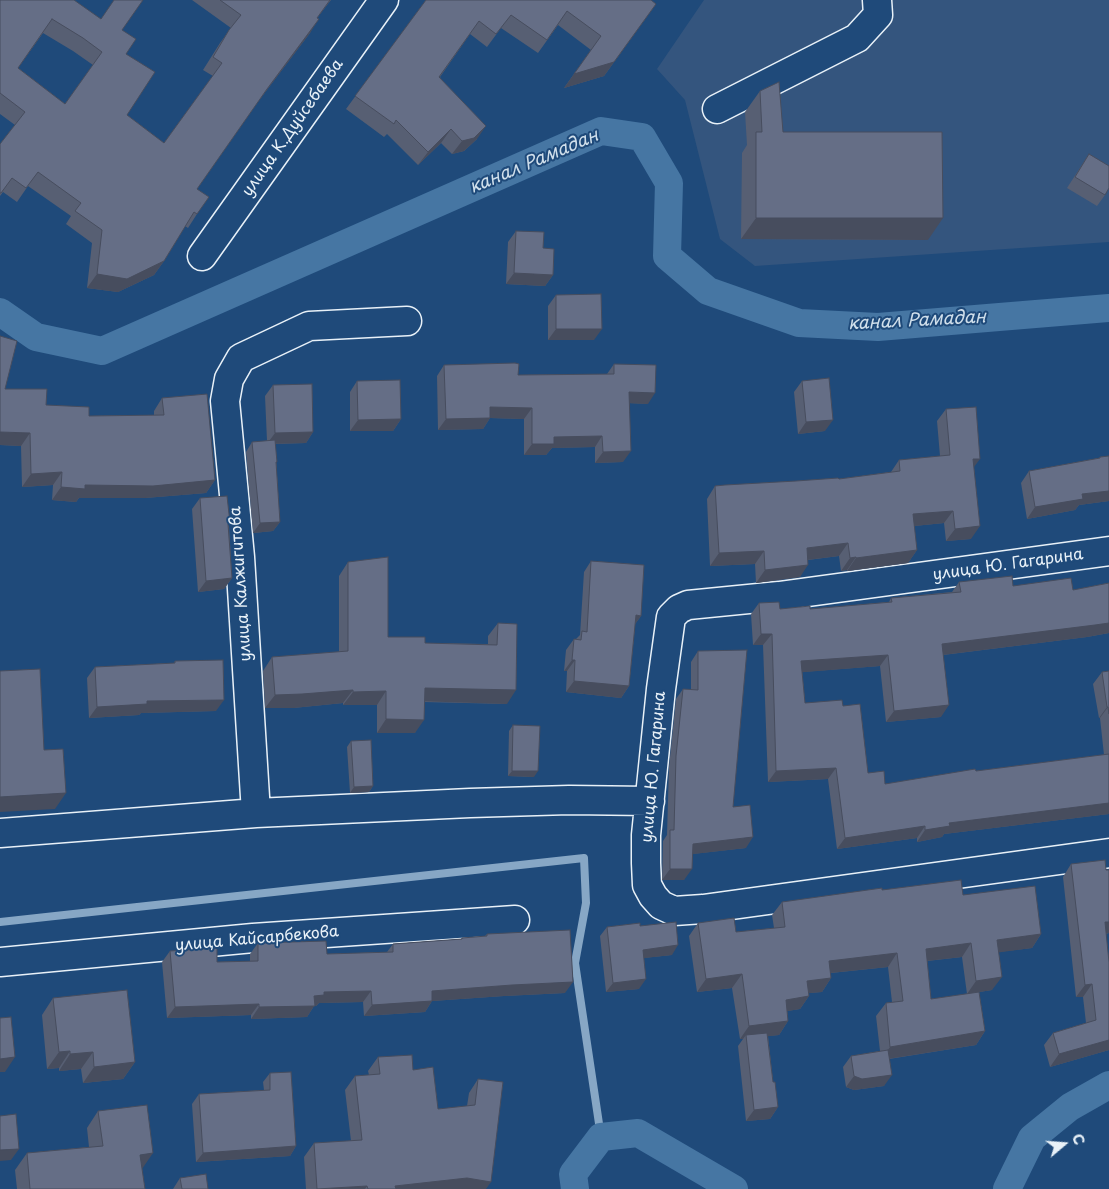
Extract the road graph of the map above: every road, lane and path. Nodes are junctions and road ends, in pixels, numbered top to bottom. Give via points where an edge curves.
1 (384, 0) edge
2 (877, 0) edge
3 (717, 109) dead end
4 (202, 256) dead end
5 (407, 321) dead end
6 (1109, 551) edge
7 (650, 801) junction
8 (256, 813) junction
9 (0, 833) edge
10 (1109, 852) edge
11 (515, 920) dead end
12 (0, 962) edge

1 - 4 street, улица К.Дуйсебаева
2 - 3 street via 878,15 857,38
5 - 8 street, улица Калжигитова via 309,326 241,358 229,379 225,401 240,557
6 - 7 street, улица Ю. Гагарина via 779,596 688,605 679,609 671,617
7 - 8 street via 470,803
7 - 10 street, улица Ю. Гагарина via 646,835 648,885 652,896 674,911
8 - 9 street
11 - 12 street, улица Кайсарбекова via 254,938

